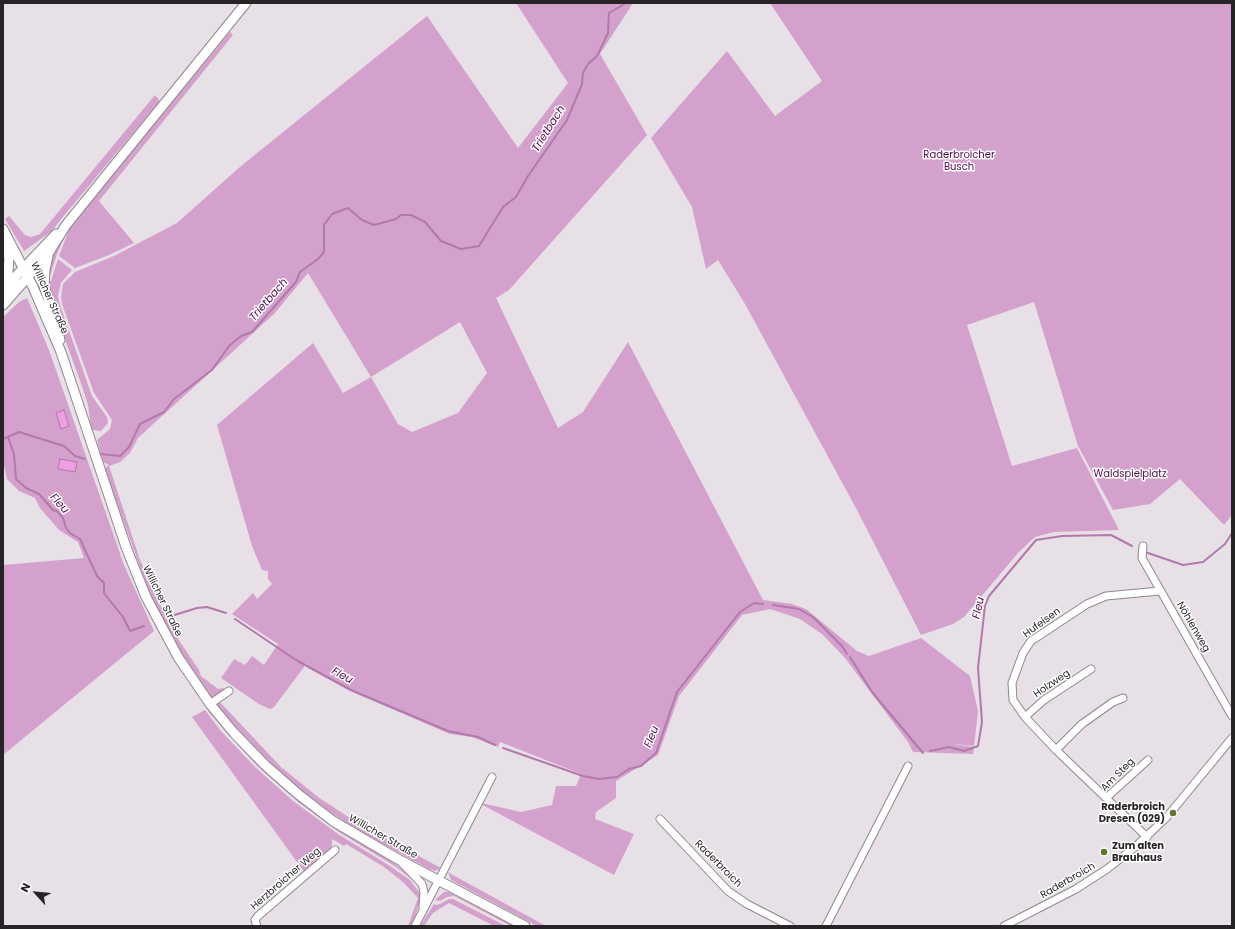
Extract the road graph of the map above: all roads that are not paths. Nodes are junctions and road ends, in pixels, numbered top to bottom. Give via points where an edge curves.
1 (246, 3) edge
2 (66, 225) junction
3 (3, 229) edge
4 (3, 242) edge
5 (48, 254) junction
6 (24, 268) junction
7 (29, 277) junction
8 (5, 292) edge
9 (3, 305) edge
10 (61, 352) junction
11 (1142, 546) dead end
12 (1160, 591) junction
13 (1091, 669) dead end
14 (228, 691) dead end
15 (1124, 698) dead end
16 (210, 704) junction
17 (1232, 716) edge
18 (1025, 717) junction
19 (1232, 738) edge
20 (1056, 750) junction
21 (1148, 760) dead end
22 (908, 766) dead end
23 (492, 777) dead end
24 (1106, 798) junction
25 (660, 819) dead end
26 (1147, 837) junction
27 (335, 850) dead end
28 (396, 858) junction
29 (438, 880) junction
30 (423, 911) junction
31 (257, 926) edge
32 (415, 926) edge
33 (525, 926) edge
34 (790, 926) edge
35 (826, 926) edge
36 (1004, 926) edge

1 - 2 main road
2 - 5 main road
2 - 6 main road
3 - 6 main road, Willicher Straße
4 - 8 main road via 9,256
5 - 7 main road
5 - 10 main road via 44,269 44,286 60,336
6 - 7 main road, Willicher Straße
6 - 8 main road
7 - 9 main road
7 - 10 main road, Willicher Straße
10 - 16 main road, Willicher Straße via 138,579 164,634
11 - 12 street, Nöhlenweg via 1142,558
12 - 17 street, Nöhlenweg
12 - 18 street, Hufeisen via 1097,598 1031,641 1023,653 1011,691 1014,702
13 - 18 street, Holzweg via 1044,700
14 - 16 street
15 - 20 street via 1113,702 1082,724
16 - 28 main road, Willicher Straße via 249,749 298,794 333,821
18 - 20 street, Hufeisen
19 - 26 street, Raderbroich
20 - 24 street, Hufeisen
21 - 24 street, Am Steg
22 - 35 street
23 - 29 street
24 - 26 street, Am Steg
25 - 34 street, Raderbroich via 728,891
26 - 36 street, Raderbroich via 1085,884
27 - 31 street, Herzbroicher Weg via 258,916 255,920
28 - 29 main road, Willicher Straße
28 - 30 street via 422,884
29 - 30 street
29 - 33 main road, Willicher Straße
30 - 32 street

